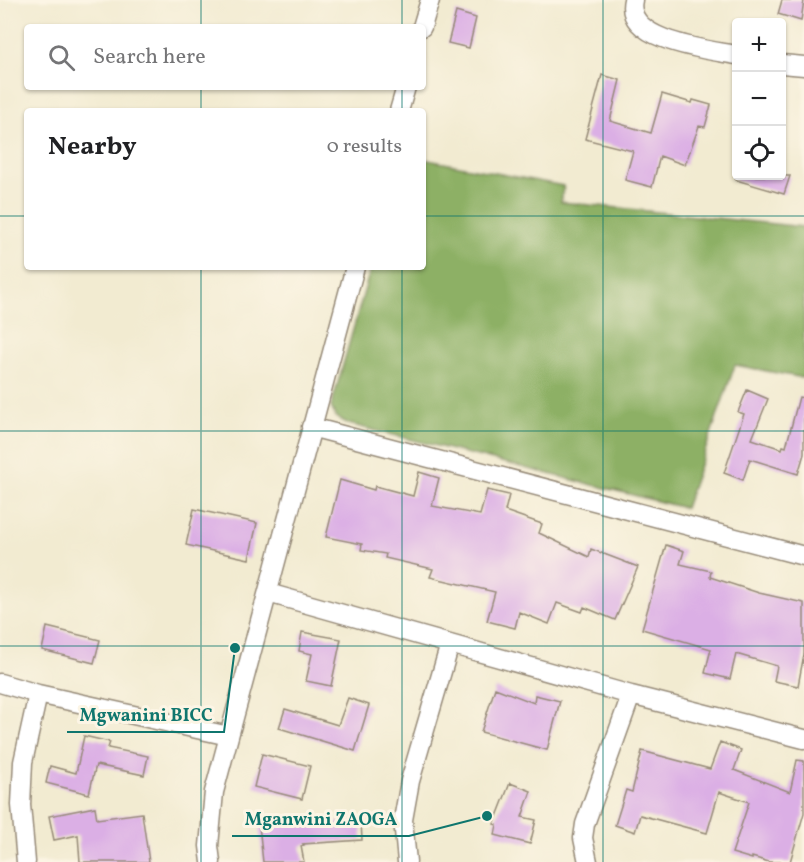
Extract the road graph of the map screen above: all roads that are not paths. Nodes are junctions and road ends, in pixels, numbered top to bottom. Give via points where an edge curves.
1 (430, 0) edge
2 (633, 0) edge
3 (423, 24) edge
4 (732, 54) edge
5 (786, 64) edge
6 (804, 66) edge
7 (404, 90) edge
8 (400, 108) edge
9 (355, 270) edge
10 (311, 427) junction
11 (804, 556) edge
12 (268, 593) junction
13 (450, 644) junction
14 (0, 683) edge
15 (38, 694) junction
16 (631, 695) junction
17 (229, 736) junction
18 (804, 739) edge
19 (26, 862) edge
20 (211, 862) edge
21 (407, 862) edge
22 (588, 862) edge

1 - 3 street
2 - 4 street via 633,14 644,29 677,43
5 - 6 street
7 - 8 street
9 - 10 street
10 - 11 street
10 - 12 street
12 - 13 street
12 - 17 street
13 - 16 street
13 - 21 street via 410,781 403,820
14 - 15 street
15 - 17 street
15 - 19 street via 23,762 21,805
16 - 18 street
16 - 22 street via 585,824 583,838
17 - 20 street via 214,792

